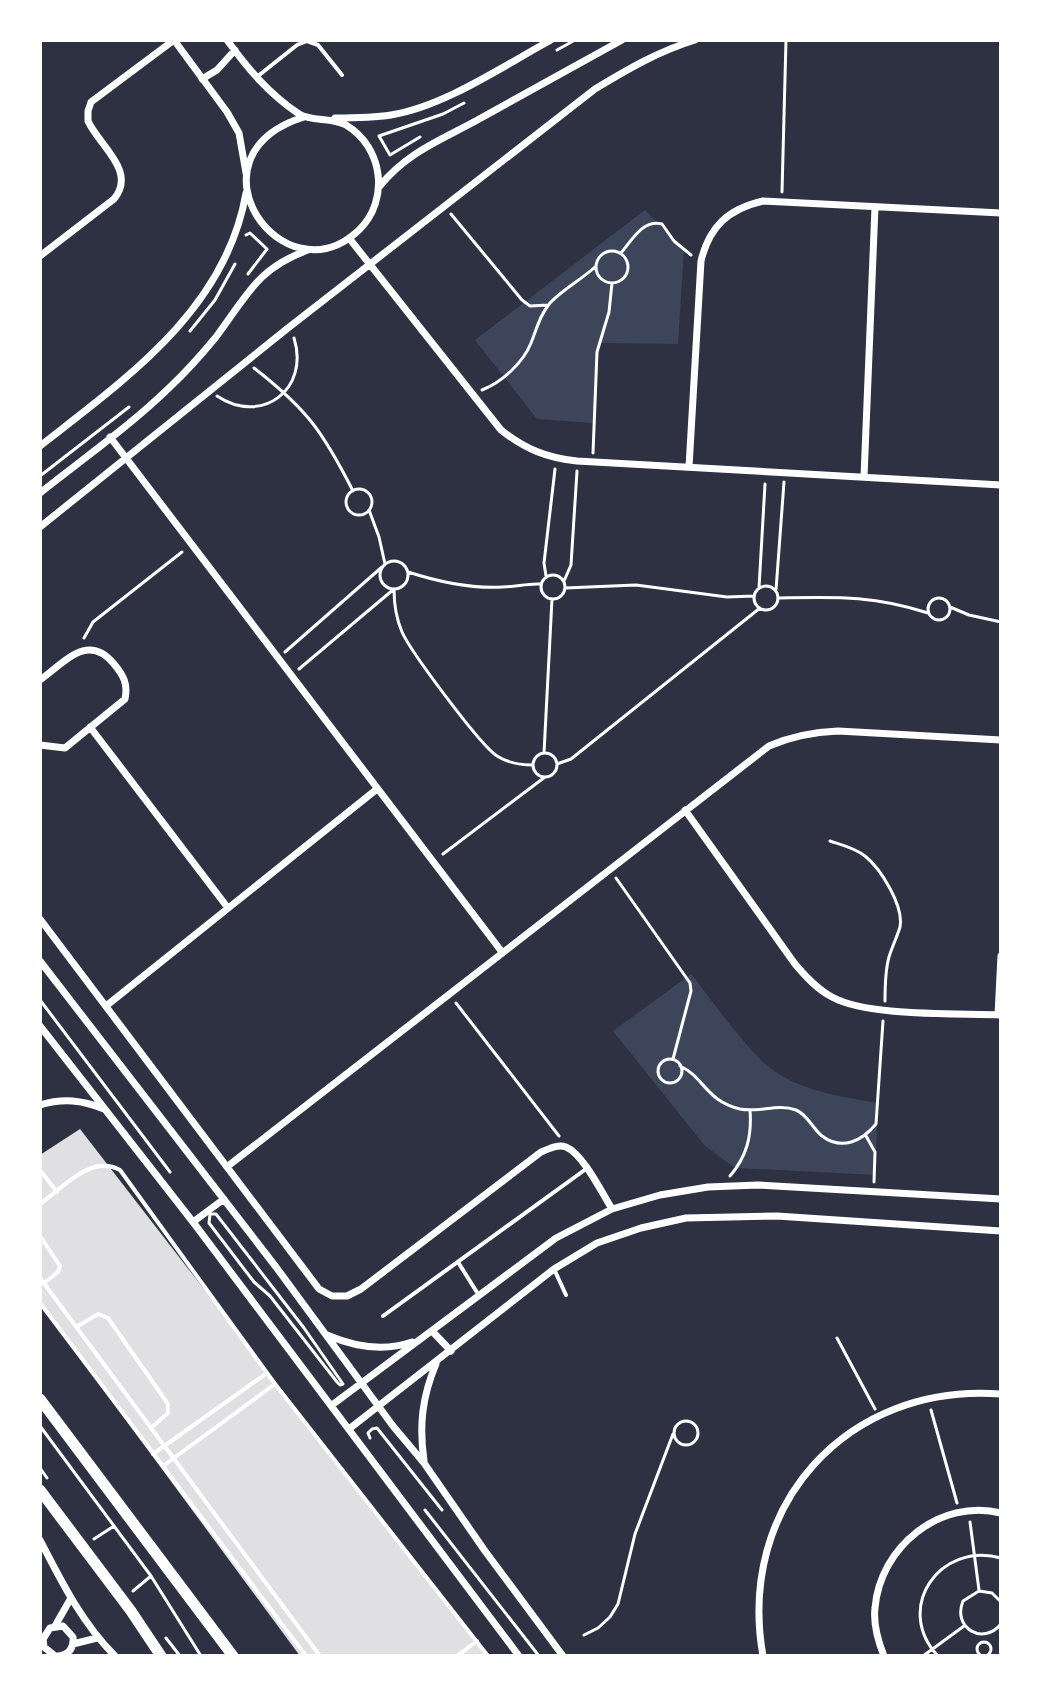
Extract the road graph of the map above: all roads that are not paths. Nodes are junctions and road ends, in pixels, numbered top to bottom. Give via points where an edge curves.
1 (174, 40) edge
2 (227, 40) edge
3 (551, 40) edge
4 (622, 40) edge
5 (695, 40) edge
6 (235, 50) junction
7 (342, 75) dead end
8 (256, 77) junction
9 (202, 79) junction
10 (304, 117) junction
11 (328, 118) junction
12 (246, 175) junction
13 (379, 187) junction
14 (247, 190) junction
15 (875, 207) junction
16 (1001, 213) edge
17 (349, 238) junction
18 (310, 249) junction
19 (40, 256) edge
20 (370, 263) junction
21 (110, 437) junction
22 (40, 446) edge
23 (126, 458) junction
24 (689, 467) junction
25 (864, 477) junction
26 (1001, 485) edge
27 (40, 493) edge
28 (40, 527) edge
29 (40, 680) edge
30 (90, 727) junction
31 (1001, 740) edge
32 (40, 745) edge
33 (377, 789) junction
34 (685, 810) junction
35 (228, 908) junction
36 (40, 919) edge
37 (502, 952) junction
38 (1001, 956) edge
39 (40, 961) edge
40 (106, 1006) junction
41 (999, 1015) edge
42 (40, 1026) edge
43 (40, 1105) edge
44 (104, 1109) junction
45 (228, 1166) junction
46 (586, 1169) junction
47 (40, 1170) edge
48 (57, 1192) junction
49 (224, 1199) junction
50 (1001, 1199) edge
51 (40, 1204) edge
52 (612, 1209) junction
53 (193, 1222) junction
54 (1001, 1231) edge
55 (40, 1236) edge
56 (292, 1255) junction
57 (458, 1262) junction
58 (276, 1267) junction
59 (554, 1269) junction
60 (42, 1280) edge
61 (566, 1295) dead end
62 (480, 1296) junction
63 (40, 1303) edge
64 (383, 1316) dead end
65 (77, 1327) junction
66 (432, 1331) junction
67 (326, 1335) junction
68 (422, 1339) junction
69 (451, 1351) junction
70 (436, 1362) junction
71 (267, 1373) junction
72 (362, 1383) junction
73 (275, 1384) junction
74 (1001, 1394) edge
75 (40, 1399) edge
76 (332, 1405) junction
77 (378, 1406) junction
78 (152, 1427) junction
79 (349, 1429) junction
80 (166, 1445) junction
81 (153, 1454) junction
82 (175, 1458) junction
83 (424, 1463) junction
84 (163, 1466) junction
85 (40, 1490) edge
86 (1001, 1513) edge
87 (40, 1540) edge
88 (71, 1598) junction
89 (55, 1626) junction
90 (43, 1634) edge
91 (97, 1638) junction
92 (477, 1641) junction
93 (73, 1644) junction
94 (56, 1656) edge
95 (115, 1656) edge
96 (161, 1656) edge
97 (233, 1656) edge
98 (306, 1656) edge
99 (320, 1656) edge
100 (457, 1656) edge
101 (488, 1656) edge
102 (519, 1656) edge
103 (563, 1656) edge
104 (763, 1656) edge
105 (884, 1656) edge

1 - 9 street
1 - 19 street via 91,102 88,121 122,173 120,192
2 - 6 street
3 - 11 street via 423,106 363,119
4 - 13 street via 416,151
5 - 20 street via 671,47 595,89
6 - 8 street
6 - 9 street
7 - 8 lane via 318,45 307,41
8 - 10 street
9 - 12 street via 239,133
10 - 11 street
10 - 12 street via 265,136
11 - 13 street via 360,136 371,151
12 - 14 street
13 - 17 street via 370,216
14 - 18 street via 253,213 267,232
14 - 22 street via 230,248 176,331
15 - 16 street
15 - 24 street via 754,203 728,214 715,227 701,261
15 - 25 street
17 - 18 street
17 - 20 street
18 - 21 street via 263,274 195,362
20 - 23 street
20 - 24 street via 501,430 518,444 557,459
21 - 23 street
21 - 27 street
23 - 28 street
23 - 33 street
24 - 25 street
25 - 26 street
29 - 30 street via 84,650 104,652 124,676 125,699
30 - 32 street via 65,748
30 - 35 street
31 - 34 street via 814,732 791,737 769,746
33 - 35 street
33 - 37 street
34 - 37 street
34 - 41 street via 795,964 834,998 884,1010
35 - 40 street
36 - 40 street
37 - 45 street
38 - 41 street
39 - 49 street
40 - 45 street
42 - 44 street
43 - 44 street via 69,1100
44 - 53 street
45 - 56 street
46 - 52 street
46 - 56 street via 567,1148 541,1152 347,1296 319,1289
46 - 57 lane
47 - 48 lane
48 - 51 lane
48 - 71 lane via 91,1166 120,1170
49 - 53 street
49 - 58 street
50 - 52 street via 717,1186
52 - 62 street via 556,1238
53 - 76 street
54 - 59 street via 777,1216 686,1218 597,1243
55 - 60 lane via 60,1266
56 - 58 street
57 - 62 lane
57 - 64 lane
58 - 67 street
59 - 61 lane
59 - 69 street
60 - 65 lane
62 - 66 street
63 - 81 lane
65 - 78 lane
65 - 78 lane via 98,1314 108,1318 168,1404 168,1413
66 - 68 street
66 - 69 street
67 - 68 street via 383,1348
67 - 72 street
68 - 72 street
69 - 70 street
70 - 77 street
70 - 83 street via 421,1411
71 - 73 lane
71 - 80 lane
72 - 76 street
72 - 77 street
73 - 82 lane
73 - 92 lane
74 - 104 street via 928,1398 879,1416 820,1458 778,1517 763,1559 758,1602
75 - 97 main road
76 - 79 street
77 - 79 street
77 - 83 street
78 - 80 lane
79 - 102 street
80 - 81 lane
80 - 82 lane
81 - 84 lane
82 - 84 lane
82 - 99 lane
83 - 103 street
84 - 98 lane
85 - 96 main road
86 - 105 street via 964,1511 933,1521 892,1557 875,1610
87 - 88 street
88 - 89 street
88 - 91 street
89 - 90 street
89 - 93 street via 69,1630
90 - 94 street via 44,1647
91 - 93 street
91 - 95 street
92 - 100 lane
92 - 101 lane
93 - 94 street

